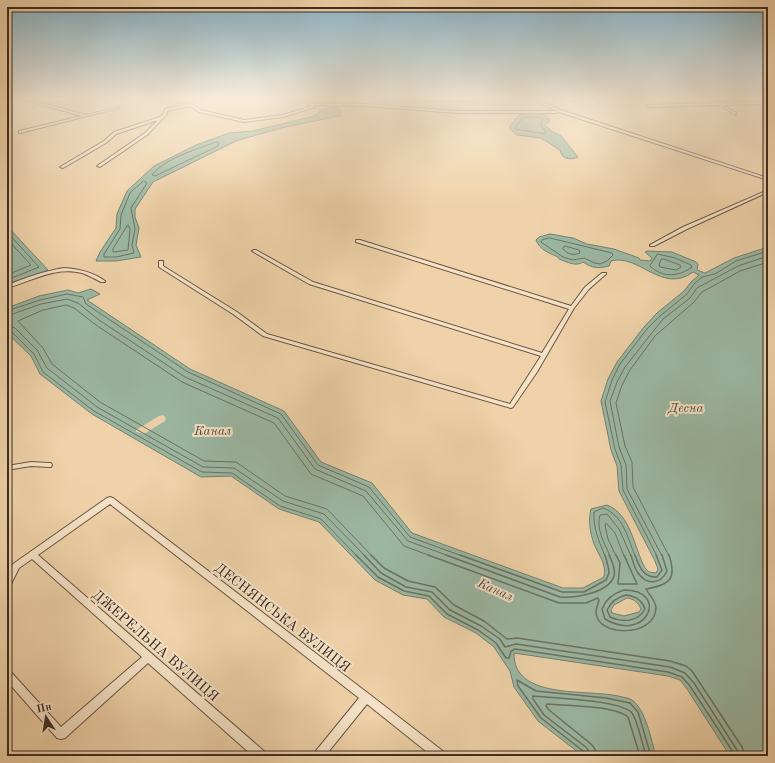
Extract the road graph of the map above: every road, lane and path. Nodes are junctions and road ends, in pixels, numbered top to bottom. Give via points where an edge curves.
1 (114, 134) edge
2 (146, 134) edge
3 (627, 134) edge
4 (62, 166) dead end
5 (99, 166) dead end
6 (768, 179) edge
7 (768, 191) edge
8 (358, 241) dead end
9 (652, 245) dead end
10 (254, 251) dead end
11 (160, 262) dead end
12 (604, 274) dead end
13 (103, 281) dead end
14 (7, 287) edge
15 (572, 308) junction
16 (544, 355) junction
17 (49, 465) dead end
18 (7, 468) edge
19 (32, 554) junction
20 (7, 584) edge
21 (148, 657) junction
22 (7, 674) edge
23 (366, 697) junction
24 (261, 756) edge
25 (320, 756) edge
26 (440, 756) edge

1 - 4 street via 105,142
2 - 5 street
3 - 6 street
7 - 9 street
8 - 15 street
10 - 16 street via 311,283
11 - 16 street via 161,267 265,335 511,406
12 - 15 street via 587,288
13 - 14 street via 83,272 58,270
15 - 16 street
17 - 18 street via 31,464
19 - 20 street via 16,566
19 - 21 street, ДЖЕРЕЛЬНА ВУЛИЦЯ
19 - 23 street, ДЕСНЯНСЬКА ВУЛИЦЯ via 110,500
21 - 22 street via 61,734
21 - 24 street, ДЖЕРЕЛЬНА ВУЛИЦЯ
23 - 25 street
23 - 26 street, ДЕСНЯНСЬКА ВУЛИЦЯ

